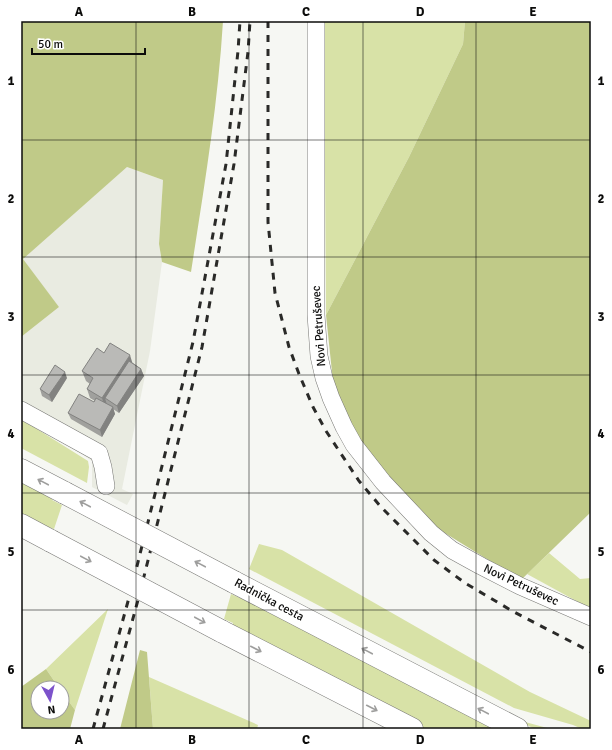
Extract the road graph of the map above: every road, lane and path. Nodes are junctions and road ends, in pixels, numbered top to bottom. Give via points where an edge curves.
1 (316, 21) edge
2 (21, 410) edge
3 (21, 470) edge
4 (106, 486) dead end
5 (21, 525) edge
6 (591, 617) edge
7 (412, 729) edge
8 (517, 729) edge

1 - 6 street, Novi Petruševec via 316,315 319,356 324,378 344,427 354,445 383,482 431,533 452,550 520,586
2 - 4 street via 99,453
8 -> 3 main road, Radnička cesta, bridge
5 -> 7 main road, bridge

